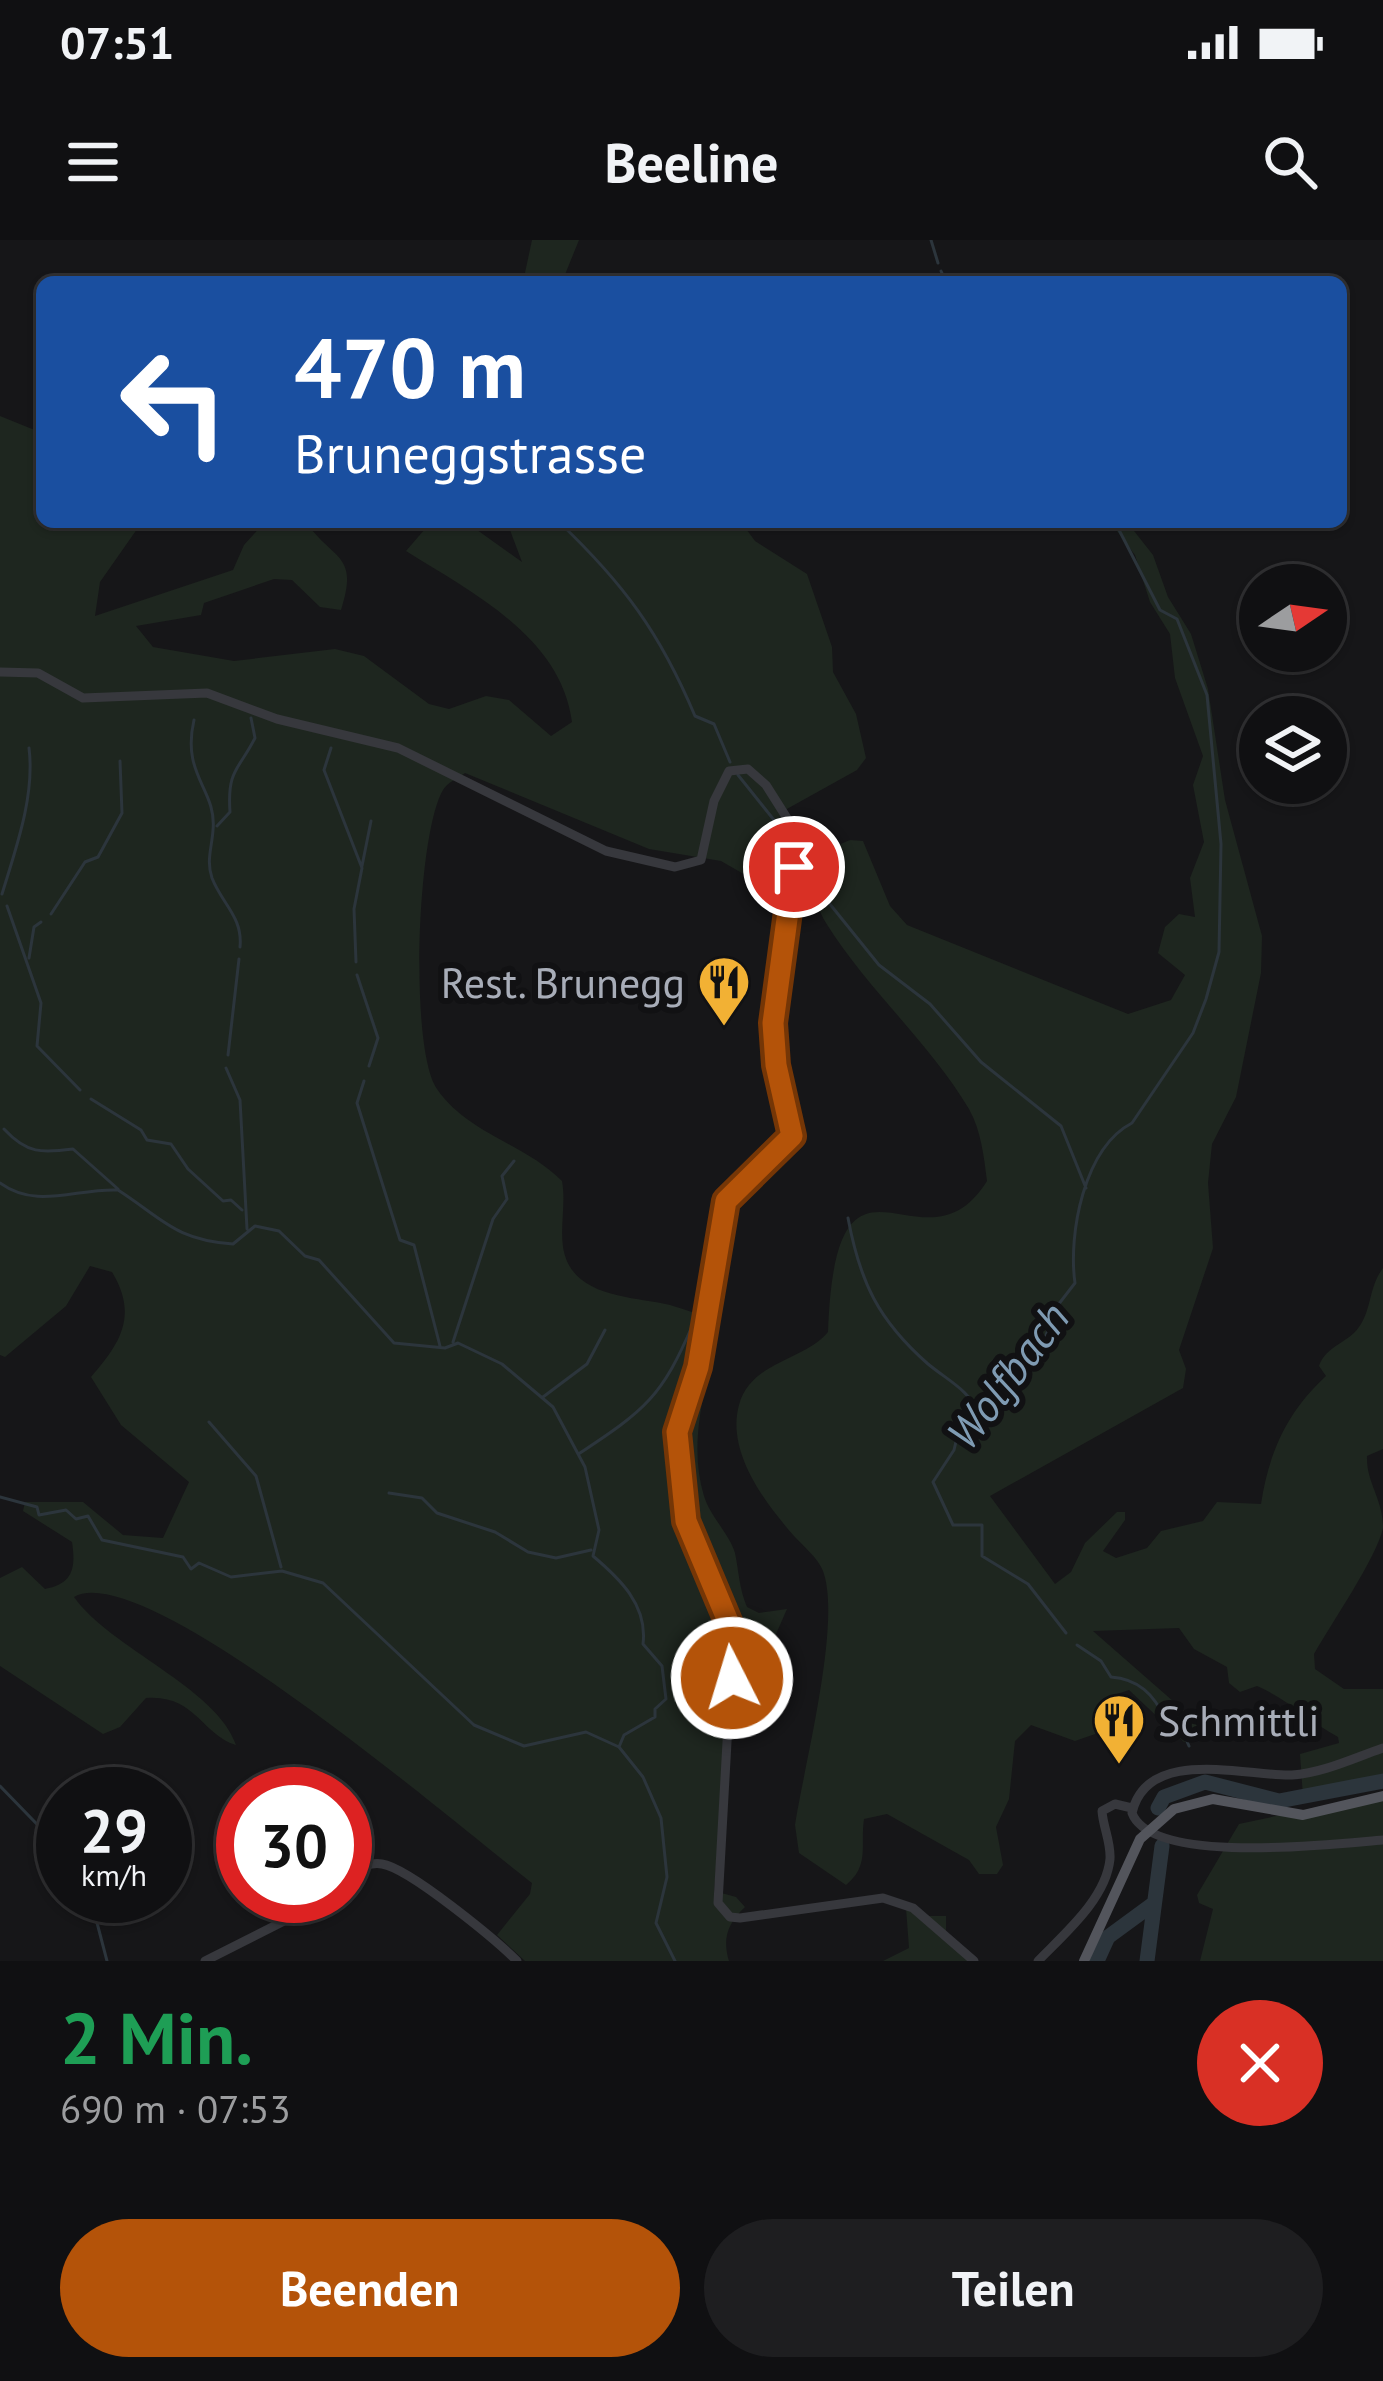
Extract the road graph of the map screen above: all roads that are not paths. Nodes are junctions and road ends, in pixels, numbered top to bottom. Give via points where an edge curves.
1 (0, 672) edge
2 (1383, 1748) edge
3 (1383, 1796) edge
4 (1132, 1808) junction
5 (1146, 1832) junction
6 (1383, 1840) edge
7 (372, 1866) edge
8 (280, 1923) edge
9 (205, 1961) edge
10 (517, 1961) edge
11 (974, 1961) edge
12 (1038, 1961) edge
13 (1084, 1961) edge

1 - 11 street via 38,673 83,698 207,693 277,719 379,741 606,851 654,863 691,867 701,860 721,780 739,767 766,784 797,834 773,1023 792,1136 726,1201 698,1367 677,1432 686,1521 733,1635 718,1904 740,1918 883,1898 913,1908
2 - 4 street via 1299,1774 1189,1769 1149,1788
3 - 5 main road via 1304,1815 1202,1801 1174,1809
4 - 5 street
4 - 12 street via 1102,1811 1108,1869 1087,1907
5 - 6 street via 1245,1846
5 - 13 main road
7 - 10 street via 400,1871
8 - 9 street

